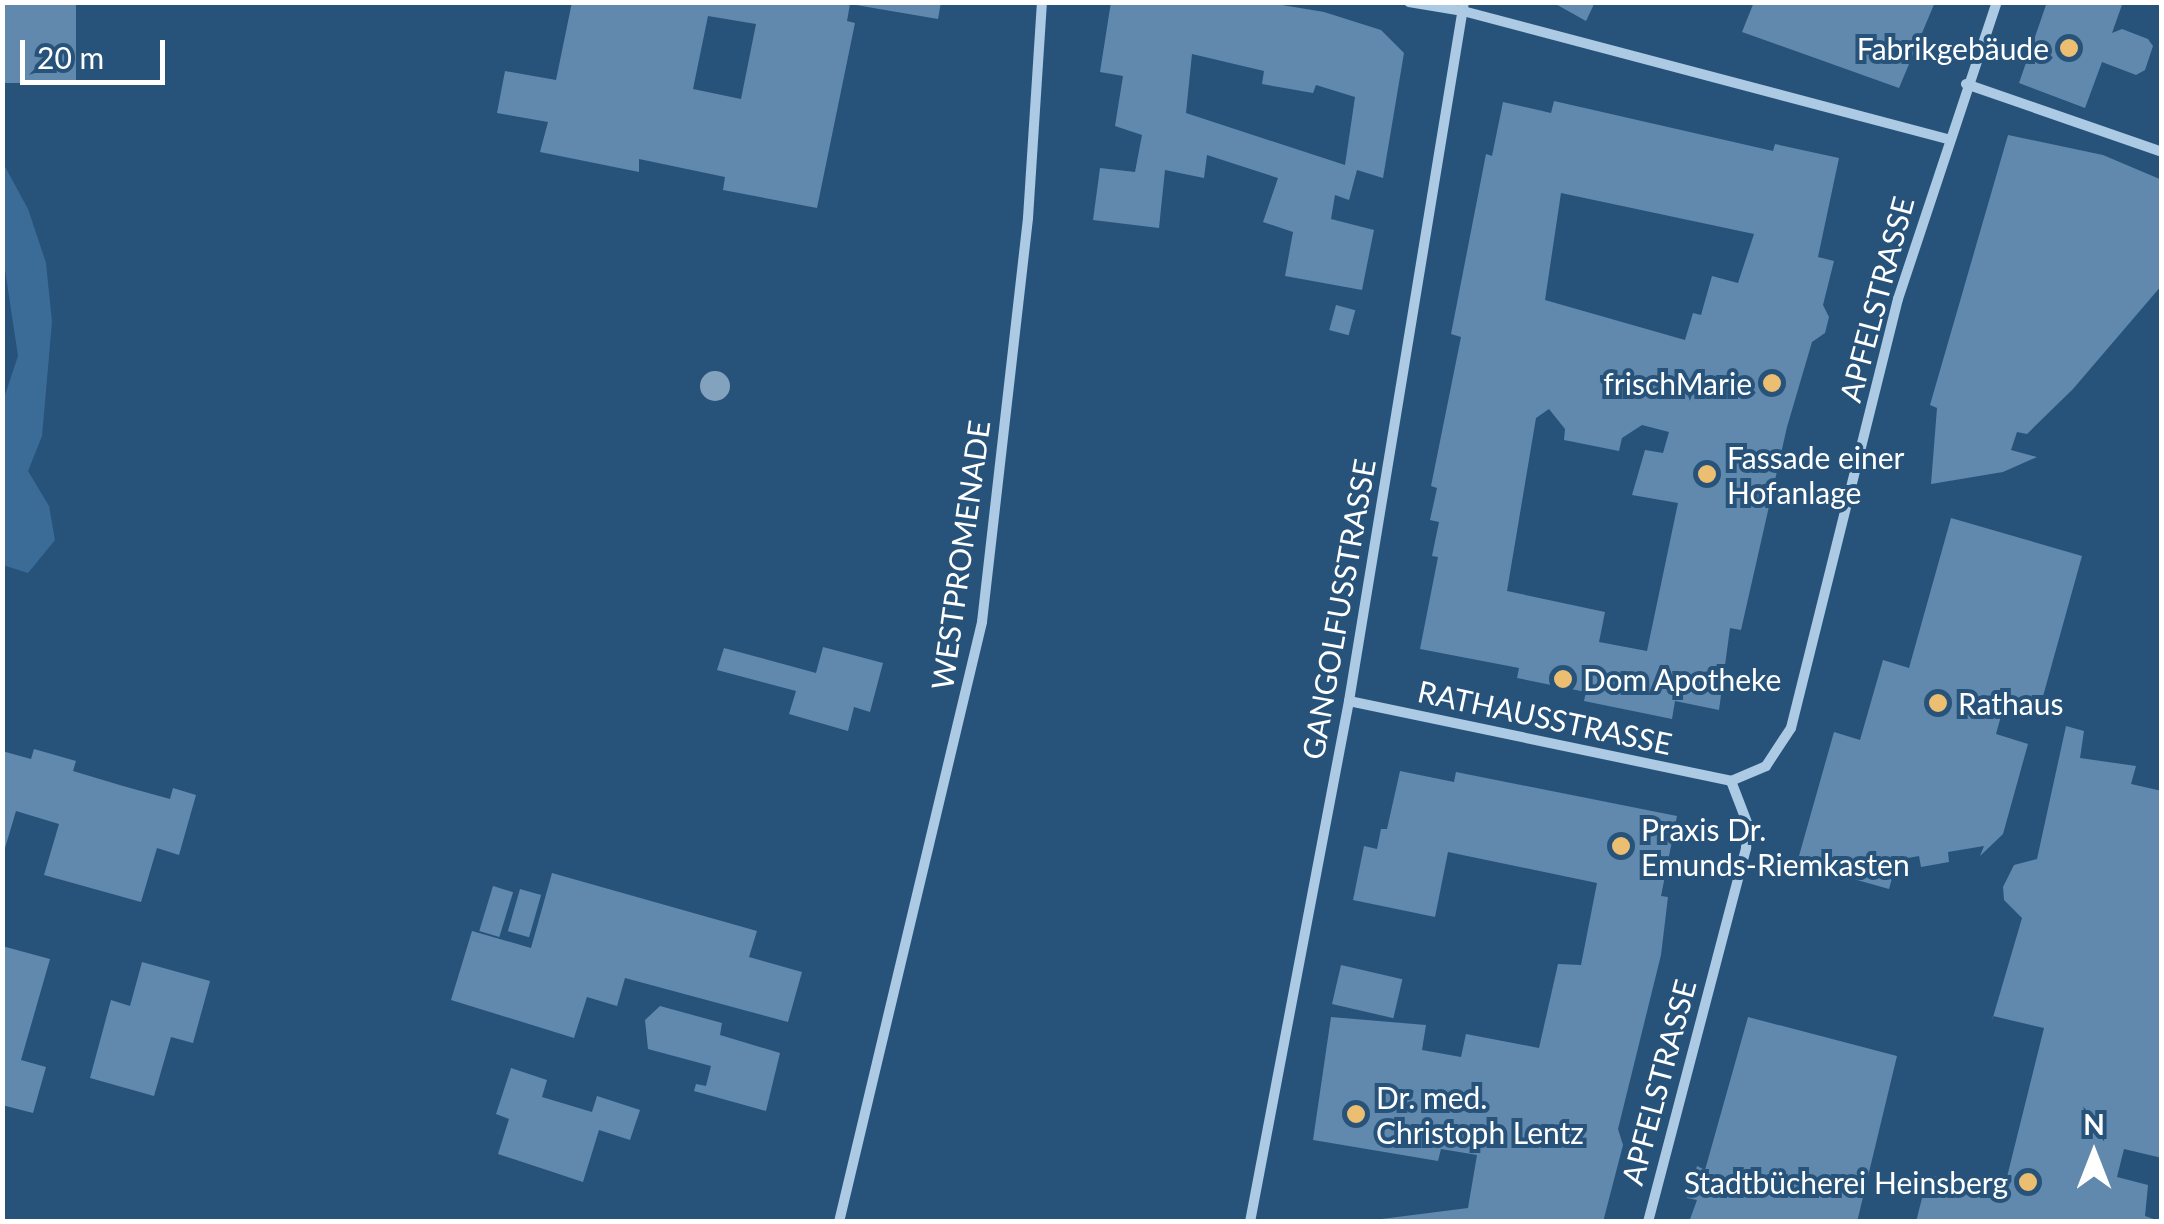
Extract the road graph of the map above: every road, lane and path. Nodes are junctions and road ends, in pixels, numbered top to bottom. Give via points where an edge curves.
1 (1042, 2) edge
2 (1409, 2) edge
3 (1997, 2) edge
4 (1464, 7) edge
5 (1966, 84) junction
6 (1946, 140) junction
7 (2162, 152) edge
8 (1349, 702) junction
9 (1731, 781) junction
10 (839, 1222) edge
11 (1250, 1222) edge
12 (1648, 1222) edge

1 - 10 street, WESTPROMENADE via 1028,218 982,622
2 - 4 street
3 - 5 street, APFELSTRASSE
4 - 6 street
4 - 8 street, GANGOLFUSSTRASSE
5 - 6 street, APFELSTRASSE
5 - 7 street
6 - 9 street, APFELSTRASSE via 1898,299 1791,728 1766,766
8 - 9 street, RATHAUSSTRASSE
8 - 11 street, GANGOLFUSSTRASSE
9 - 12 street, APFELSTRASSE via 1748,826 1746,848

